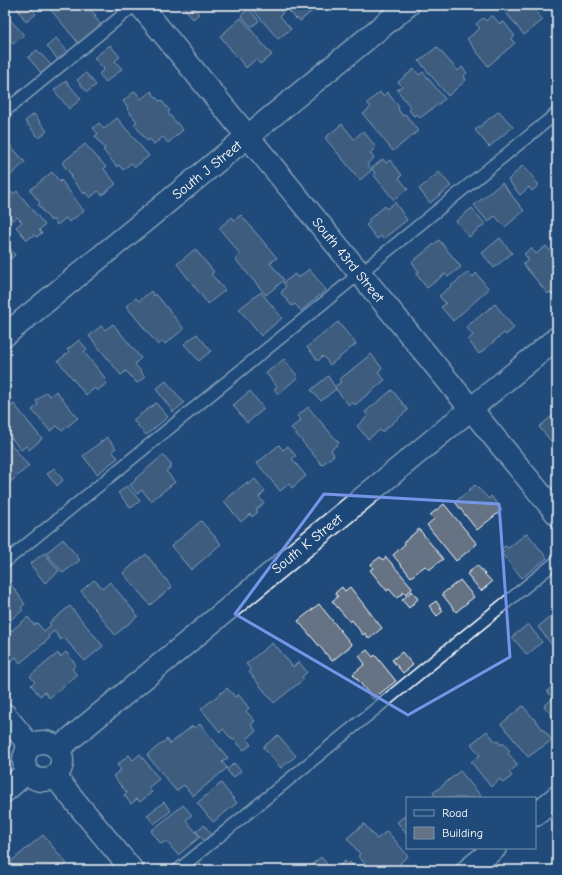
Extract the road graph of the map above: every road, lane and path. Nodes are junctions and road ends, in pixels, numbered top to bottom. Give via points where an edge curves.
1 (135, 5) edge
2 (140, 5) edge
3 (408, 5) edge
4 (5, 111) edge
5 (557, 113) edge
6 (247, 136) junction
7 (360, 274) junction
8 (5, 335) edge
9 (557, 338) edge
10 (471, 409) junction
11 (557, 514) edge
12 (557, 561) edge
13 (5, 562) edge
14 (5, 715) edge
15 (30, 746) junction
16 (58, 749) junction
17 (27, 772) junction
18 (55, 776) junction
19 (5, 791) edge
20 (557, 797) edge
21 (536, 814) edge
22 (494, 849) edge
23 (132, 870) edge
24 (178, 870) edge
25 (468, 870) edge

1 - 4 lane
2 - 6 street, South 43rd Street
3 - 6 street, South J Street
5 - 7 lane
6 - 7 street, South 43rd Street
6 - 8 street, South J Street
7 - 10 street, South 43rd Street
7 - 13 lane
9 - 10 street, South K Street
10 - 11 street, South 43rd Street
10 - 16 street, South K Street
12 - 24 lane
14 - 15 street
15 - 16 street via 42,742
15 - 17 street via 24,756
16 - 18 street via 62,761
17 - 18 street via 37,780 43,781
17 - 19 street
18 - 23 street
20 - 21 street
22 - 25 street

